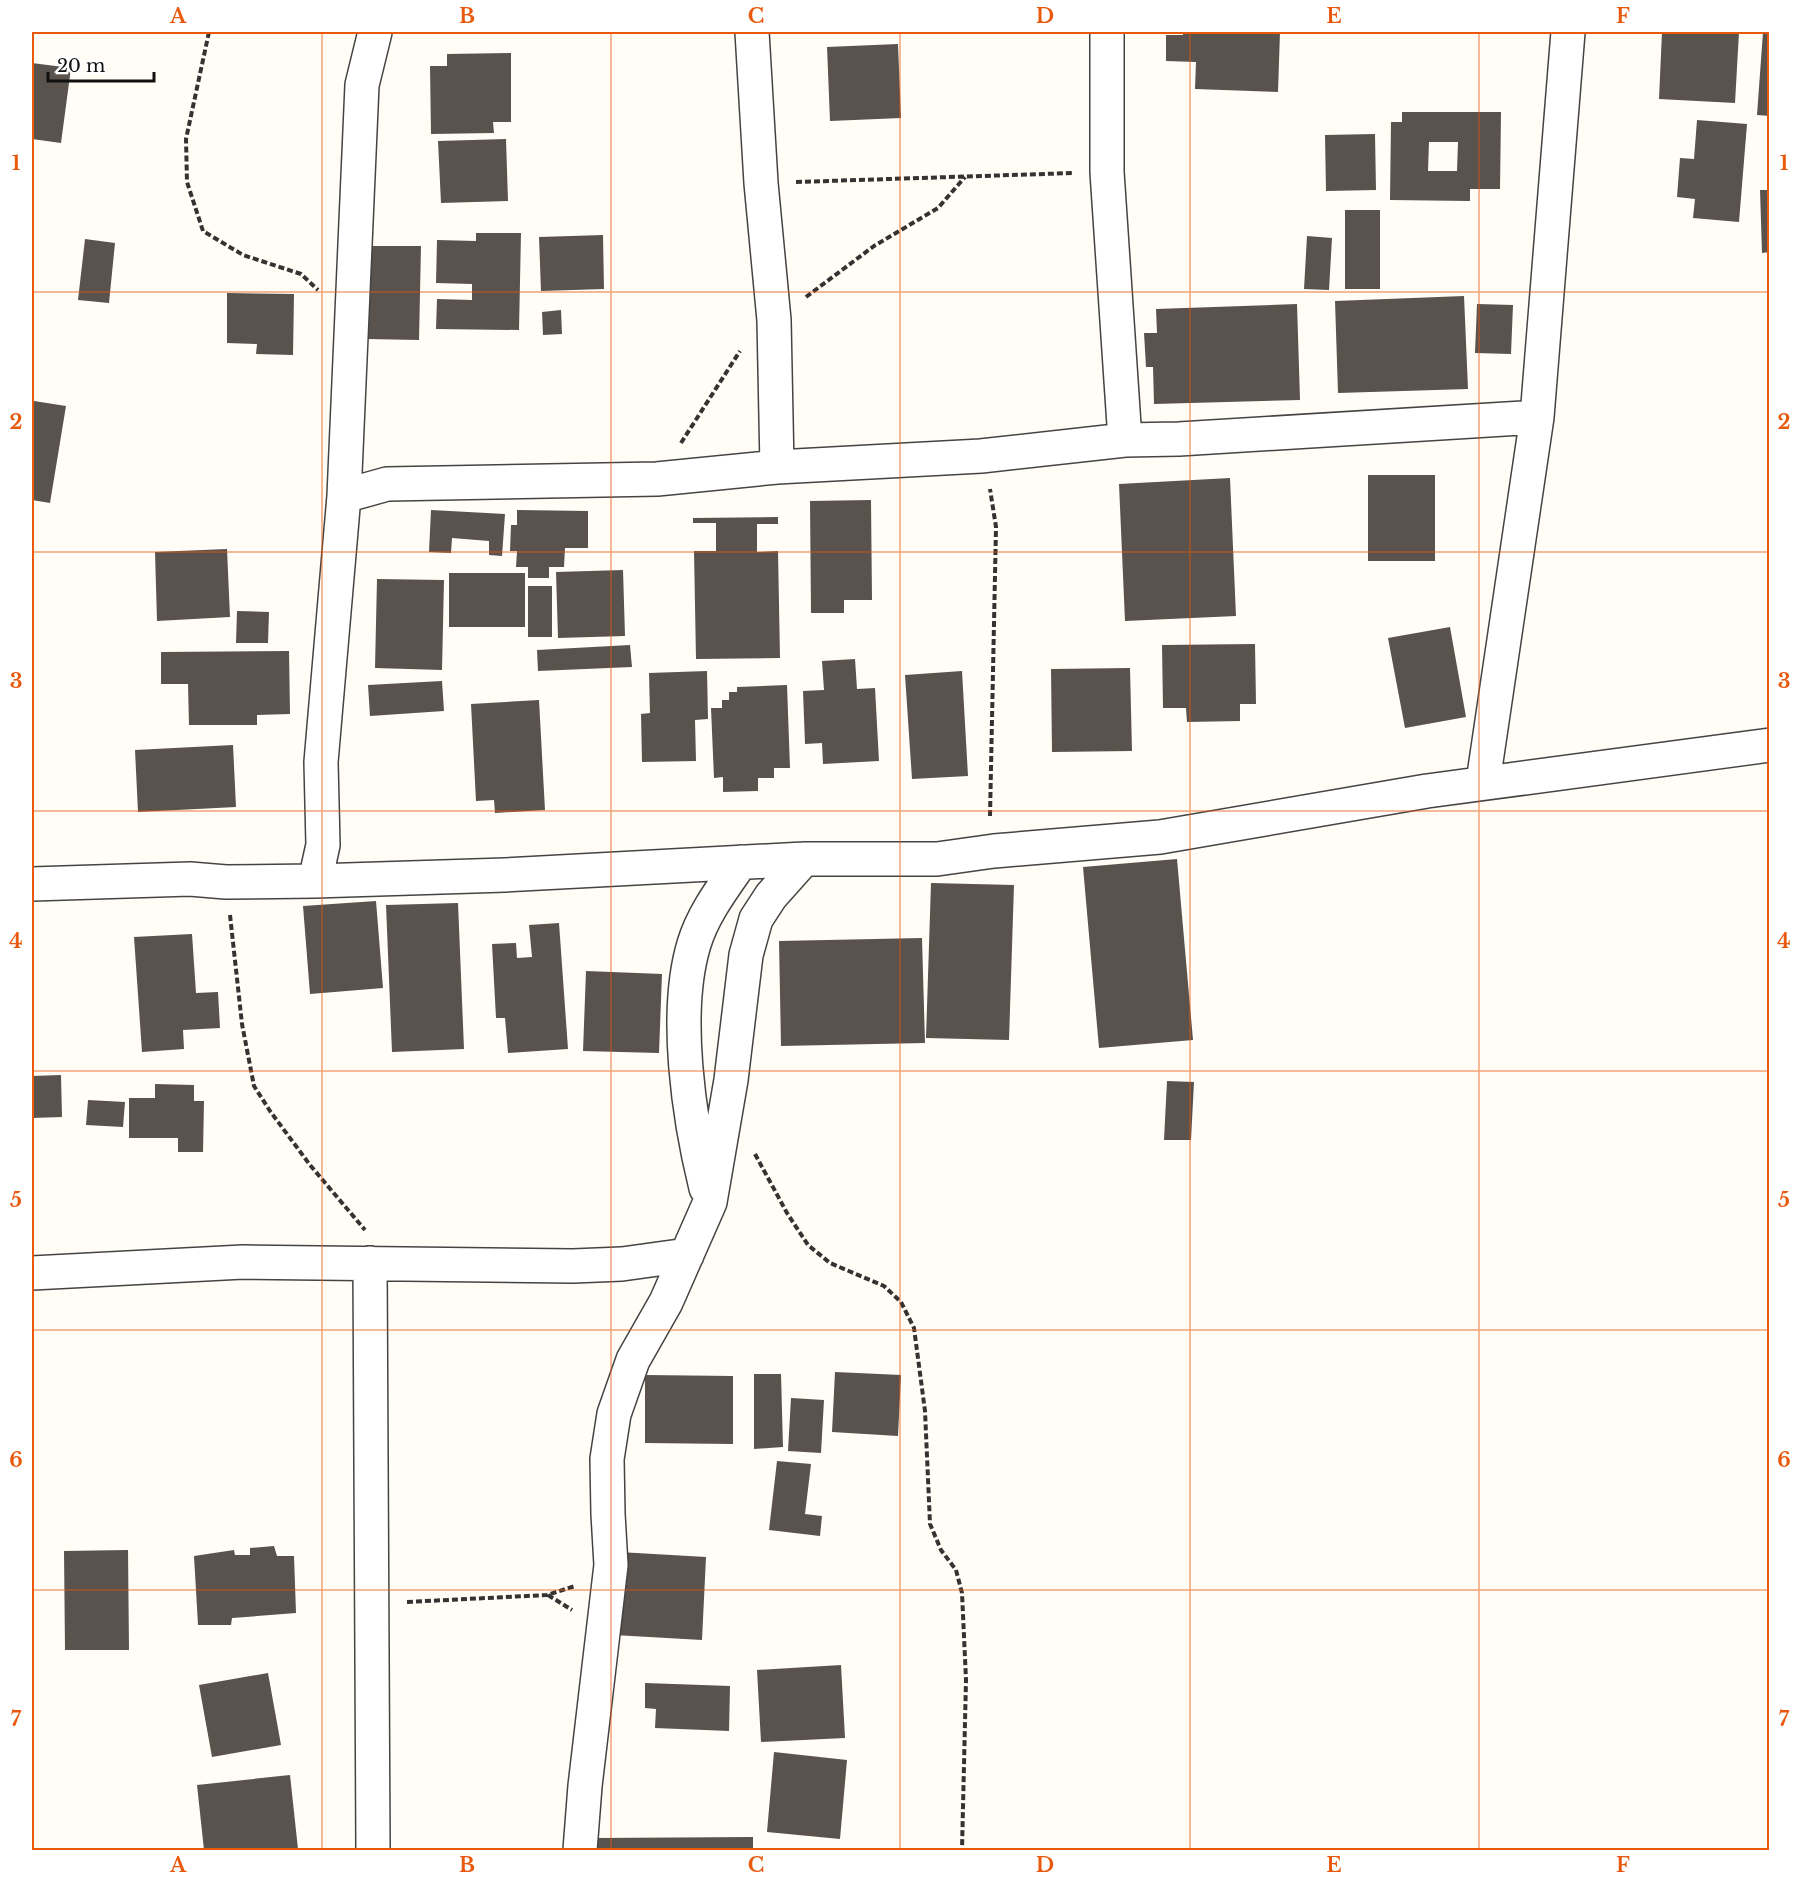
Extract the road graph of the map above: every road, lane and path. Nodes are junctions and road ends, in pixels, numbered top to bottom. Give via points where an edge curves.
1 (209, 32) edge
2 (375, 32) edge
3 (752, 32) edge
4 (1107, 32) edge
5 (1568, 32) edge
6 (1107, 172) junction
7 (965, 177) junction
8 (761, 183) junction
9 (324, 296) dead end
10 (774, 320) junction
11 (1537, 417) junction
12 (1125, 440) junction
13 (981, 456) junction
14 (777, 467) junction
15 (657, 479) junction
16 (344, 496) junction
17 (1769, 751) edge
18 (1484, 782) junction
19 (993, 851) junction
20 (804, 860) junction
21 (741, 862) junction
22 (315, 881) junction
23 (226, 882) junction
24 (32, 884) edge
25 (750, 1146) dead end
26 (710, 1202) junction
27 (687, 1255) junction
28 (381, 1263) junction
29 (32, 1273) edge
30 (611, 1565) junction
31 (373, 1604) junction
32 (373, 1851) edge
33 (580, 1851) edge
34 (962, 1851) edge

1 - 9 path via 186,139 188,182 203,231 243,255 301,274
2 - 16 street via 362,85
3 - 8 street
4 - 6 street
5 - 11 street
6 - 7 path
6 - 12 street
7 - 8 path
7 - 10 path via 938,208 874,246
8 - 10 street
10 - 14 street
10 - 15 path via 737,354
11 - 12 street
11 - 18 street
12 - 13 street
13 - 14 street
13 - 19 path via 993,497 996,527 989,810
14 - 15 street
15 - 16 street via 387,484
16 - 22 street via 321,762 322,845
17 - 18 street
18 - 19 street via 1160,837
19 - 20 street via 936,859
20 - 21 street
20 - 26 street via 756,919 746,955 731,1080
21 - 22 street
21 - 26 street via 711,905 694,943 686,978 685,1036 691,1113
22 - 23 street
23 - 24 street via 190,879
23 - 28 path via 242,1024 254,1086 310,1165 349,1209
25 - 34 path via 808,1245 830,1263 884,1286 901,1302 914,1328 925,1412 930,1524 941,1550 957,1570 962,1593 966,1680
26 - 27 street
27 - 28 street via 573,1266
27 - 30 street via 633,1360 614,1414 607,1459
28 - 29 street via 243,1262
28 - 31 street
30 - 31 path via 580,1584 547,1595
30 - 33 street
31 - 32 street

